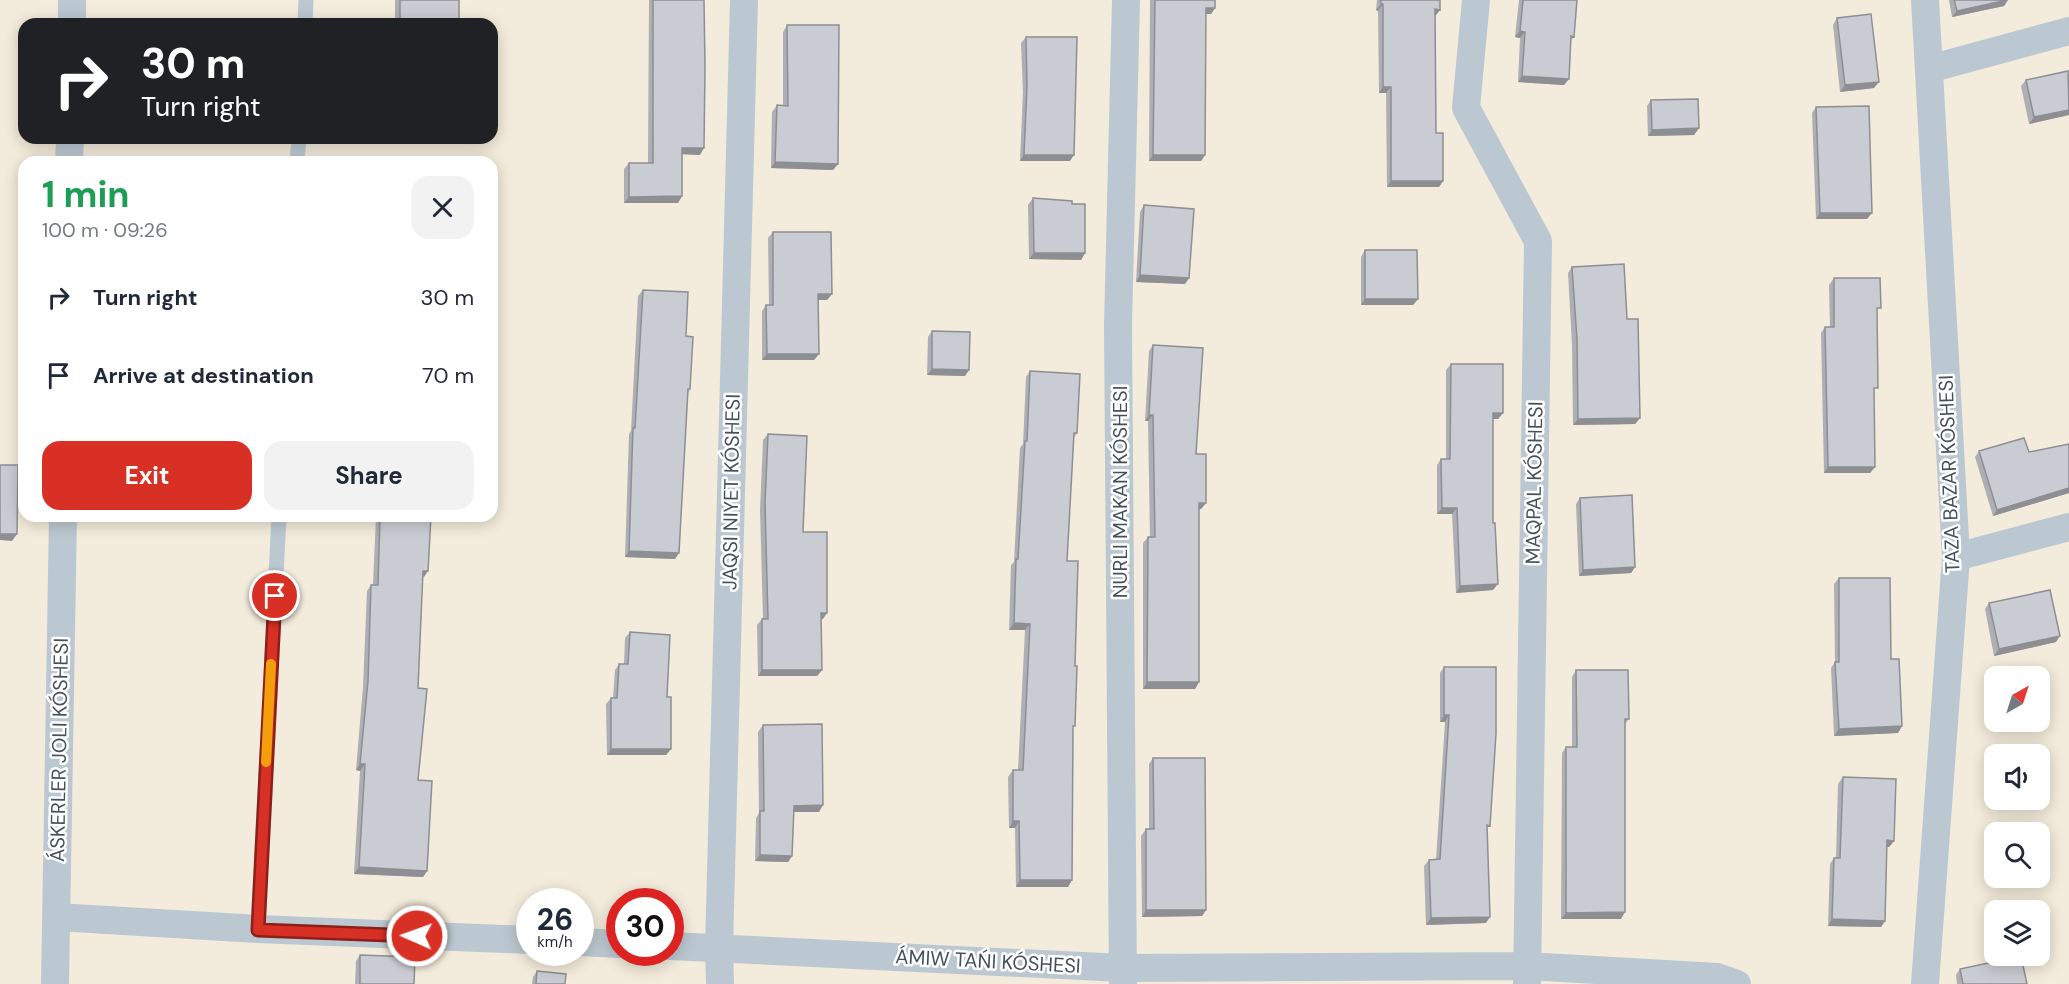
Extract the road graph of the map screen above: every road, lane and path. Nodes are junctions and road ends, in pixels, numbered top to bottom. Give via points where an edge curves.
1 (72, 0) edge
2 (306, 0) edge
3 (744, 0) edge
4 (1126, 0) edge
5 (1476, 0) edge
6 (1925, 0) edge
7 (72, 18) edge
8 (305, 18) edge
9 (2069, 31) edge
10 (1929, 69) junction
11 (63, 522) edge
12 (279, 522) edge
13 (2069, 527) edge
14 (1956, 557) junction
15 (57, 917) junction
16 (258, 930) junction
17 (516, 939) edge
18 (684, 947) edge
19 (719, 948) junction
20 (1527, 975) edge
21 (1123, 976) edge
22 (55, 984) edge
23 (720, 984) edge
24 (1737, 984) edge
25 (1925, 984) edge

1 - 7 street
2 - 8 lane
3 - 19 street
4 - 21 street via 1118,325
5 - 20 street, MAQPAL KÓSHESI via 1466,108 1538,241
6 - 10 street, TAZA BAZAR KÓSHESI
9 - 10 street
10 - 14 street, TAZA BAZAR KÓSHESI
11 - 15 street
12 - 16 lane
13 - 14 street
14 - 25 street, TAZA BAZAR KÓSHESI
15 - 16 street
15 - 22 street
16 - 17 street
18 - 19 street
19 - 21 street
19 - 23 street
20 - 21 street
20 - 24 street via 1717,977

